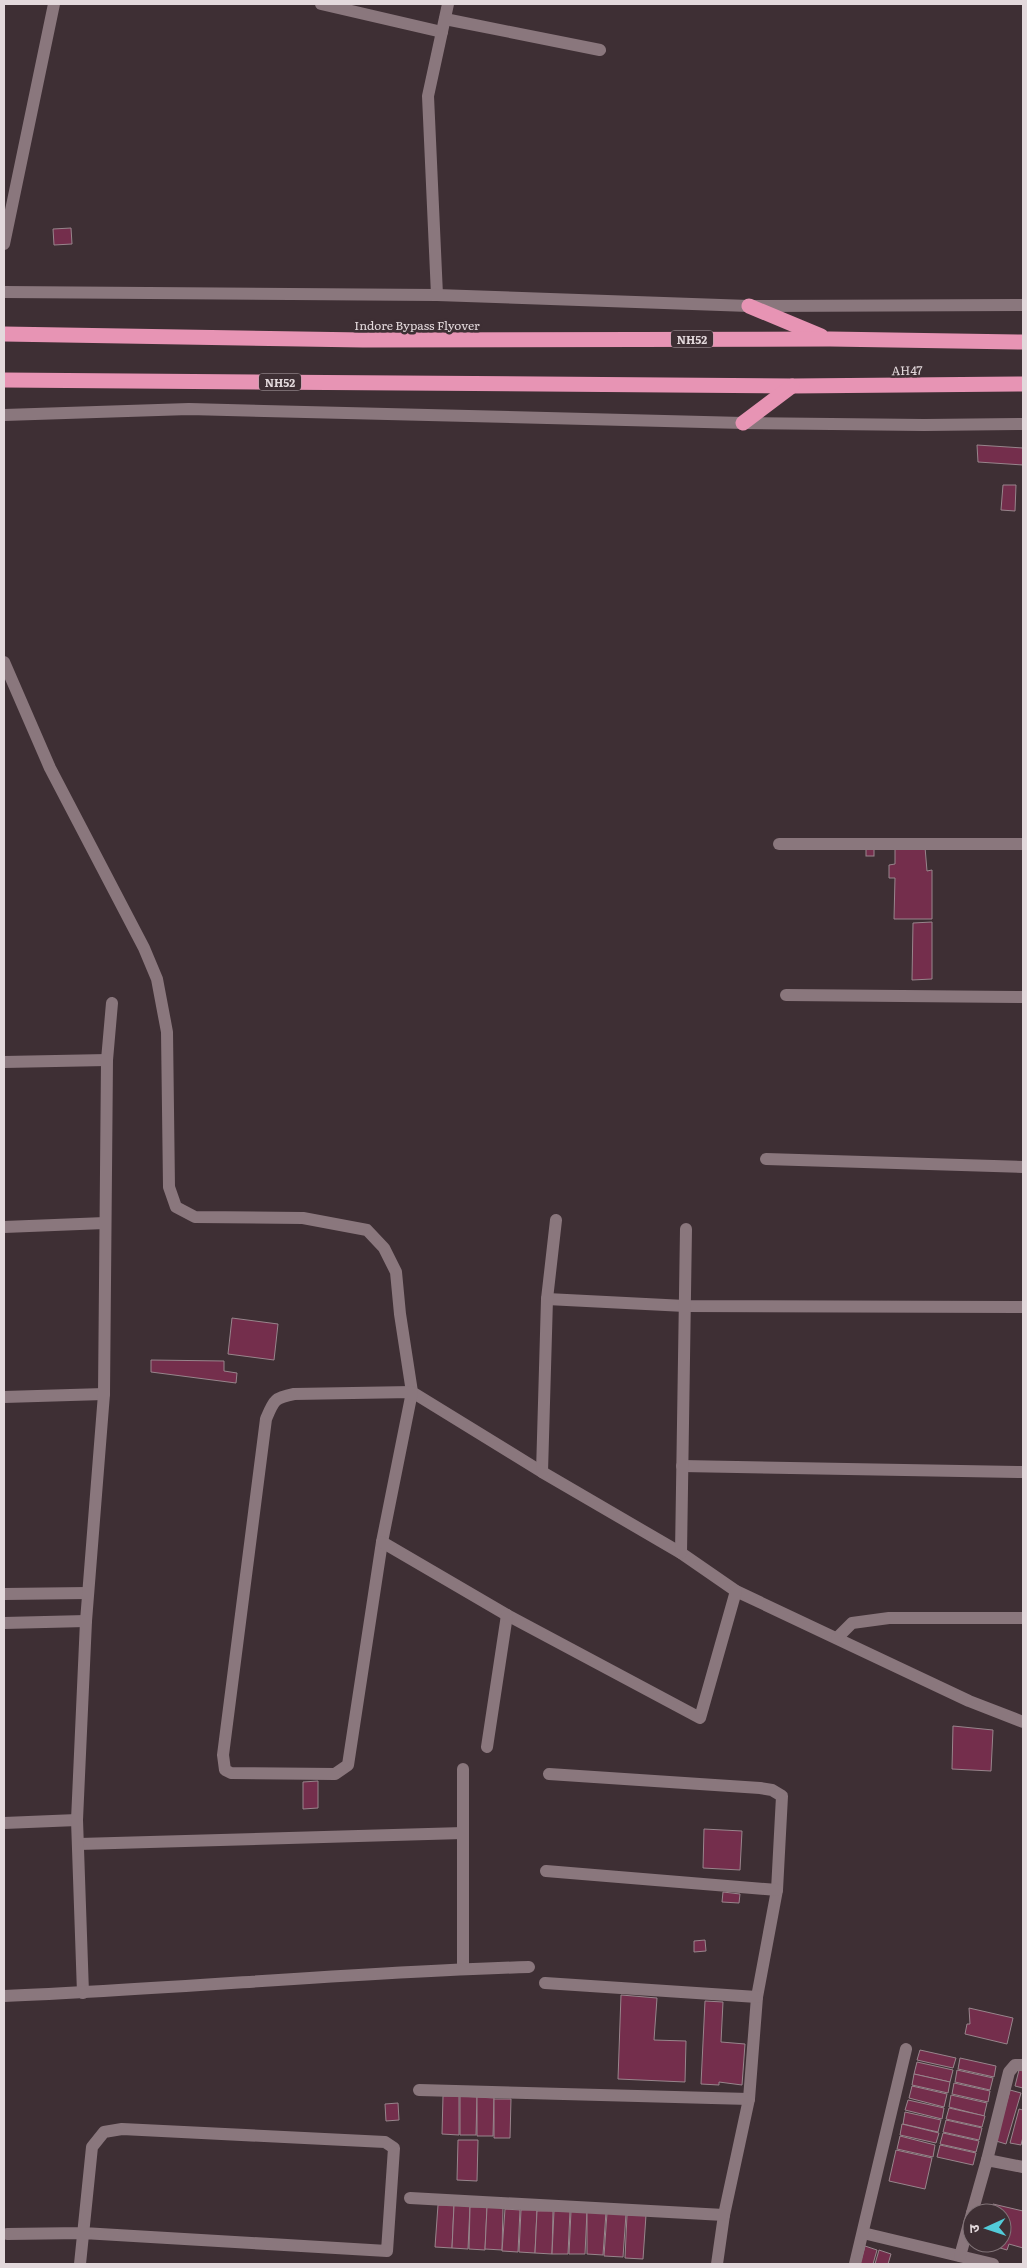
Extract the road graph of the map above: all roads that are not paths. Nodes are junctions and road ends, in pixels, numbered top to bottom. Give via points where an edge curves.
1 (54, 4) edge
2 (321, 4) edge
3 (448, 4) edge
4 (445, 19) junction
5 (442, 32) junction
6 (600, 50) dead end
7 (4, 244) edge
8 (4, 292) edge
9 (437, 295) junction
10 (1023, 305) edge
11 (749, 306) junction
12 (4, 334) edge
13 (830, 339) junction
14 (1023, 342) edge
15 (4, 380) edge
16 (1023, 384) edge
17 (792, 386) junction
18 (4, 415) edge
19 (743, 423) junction
20 (1023, 424) edge
21 (4, 662) edge
22 (778, 844) dead end
23 (1023, 844) edge
24 (786, 995) dead end
25 (1023, 997) edge
26 (112, 1003) dead end
27 (107, 1060) junction
28 (4, 1062) edge
29 (766, 1159) dead end
30 (1023, 1167) edge
31 (556, 1220) dead end
32 (105, 1223) junction
33 (4, 1227) edge
34 (686, 1229) dead end
35 (547, 1299) junction
36 (685, 1306) junction
37 (1023, 1307) edge
38 (412, 1392) junction
39 (104, 1394) junction
40 (4, 1397) edge
41 (682, 1466) junction
42 (542, 1472) junction
43 (1023, 1472) edge
44 (382, 1542) junction
45 (681, 1553) junction
46 (736, 1591) junction
47 (88, 1593) junction
48 (4, 1594) edge
49 (507, 1615) junction
50 (1023, 1618) edge
51 (86, 1621) junction
52 (4, 1623) edge
53 (838, 1638) junction
54 (1023, 1722) edge
55 (487, 1747) dead end
56 (463, 1769) dead end
57 (549, 1774) dead end
58 (77, 1820) junction
59 (4, 1823) edge
60 (463, 1833) junction
61 (79, 1844) junction
62 (546, 1872) dead end
63 (777, 1890) junction
64 (529, 1967) dead end
65 (463, 1969) junction
66 (545, 1983) dead end
67 (83, 1993) junction
68 (4, 1996) edge
69 (757, 1998) junction
70 (906, 2049) dead end
71 (1023, 2065) edge
72 (419, 2090) dead end
73 (749, 2099) junction
74 (987, 2160) junction
75 (1023, 2167) edge
76 (410, 2198) dead end
77 (975, 2203) edge
78 (724, 2215) junction
79 (83, 2233) junction
80 (863, 2233) junction
81 (7, 2234) dead end
82 (962, 2249) edge
83 (960, 2256) junction
84 (387, 2258) edge
85 (80, 2264) edge
86 (717, 2264) edge
87 (855, 2264) edge
88 (993, 2264) edge

1 - 7 street
2 - 5 street
3 - 4 street
4 - 5 street
4 - 6 street
5 - 9 street via 428,96
8 - 9 street
9 - 11 street
10 - 11 street
11 - 13 highway
12 - 13 highway, Indore Bypass Flyover / NH52 via 363,340
13 - 14 highway, NH52
15 - 17 highway, NH52
16 - 17 highway, AH47 / NH52
17 - 19 highway
18 - 19 street via 188,410
19 - 20 street
21 - 38 street via 50,768 157,979 167,1032 169,1188 176,1207 195,1217 303,1218 366,1230 384,1248 396,1272
22 - 23 street
24 - 25 street
26 - 27 street
27 - 28 street
27 - 32 street
29 - 30 street
31 - 35 street
32 - 33 street
32 - 39 street
34 - 36 street
35 - 36 street
35 - 42 street
36 - 37 street
36 - 41 street
38 - 42 street
38 - 44 street
38 - 44 street via 294,1394 279,1397 273,1402 266,1419 223,1755 225,1770 231,1773 334,1774 348,1765
39 - 40 street
39 - 47 street
41 - 43 street
41 - 45 street
42 - 45 street
44 - 49 street
45 - 46 street
46 - 49 street via 700,1718
46 - 53 street
47 - 48 street
47 - 51 street
49 - 55 street
50 - 53 street via 889,1618 852,1623
51 - 52 street
51 - 58 street
53 - 54 street via 969,1701
56 - 60 street
57 - 63 street via 772,1790 782,1796
58 - 59 street
58 - 61 street
60 - 61 street
60 - 65 street
61 - 67 street
62 - 63 street
63 - 69 street
64 - 65 street
65 - 67 street
66 - 69 street
67 - 68 street
69 - 73 street
70 - 80 street
71 - 74 street via 1015,2065 1009,2072
72 - 73 street
73 - 78 street
74 - 75 street
74 - 77 street
76 - 78 street
78 - 86 street
79 - 81 street
79 - 84 street
79 - 84 street via 92,2147 104,2132 122,2129 385,2142 394,2148 395,2157
79 - 85 street
80 - 83 street
80 - 87 street
82 - 83 street
83 - 88 street

